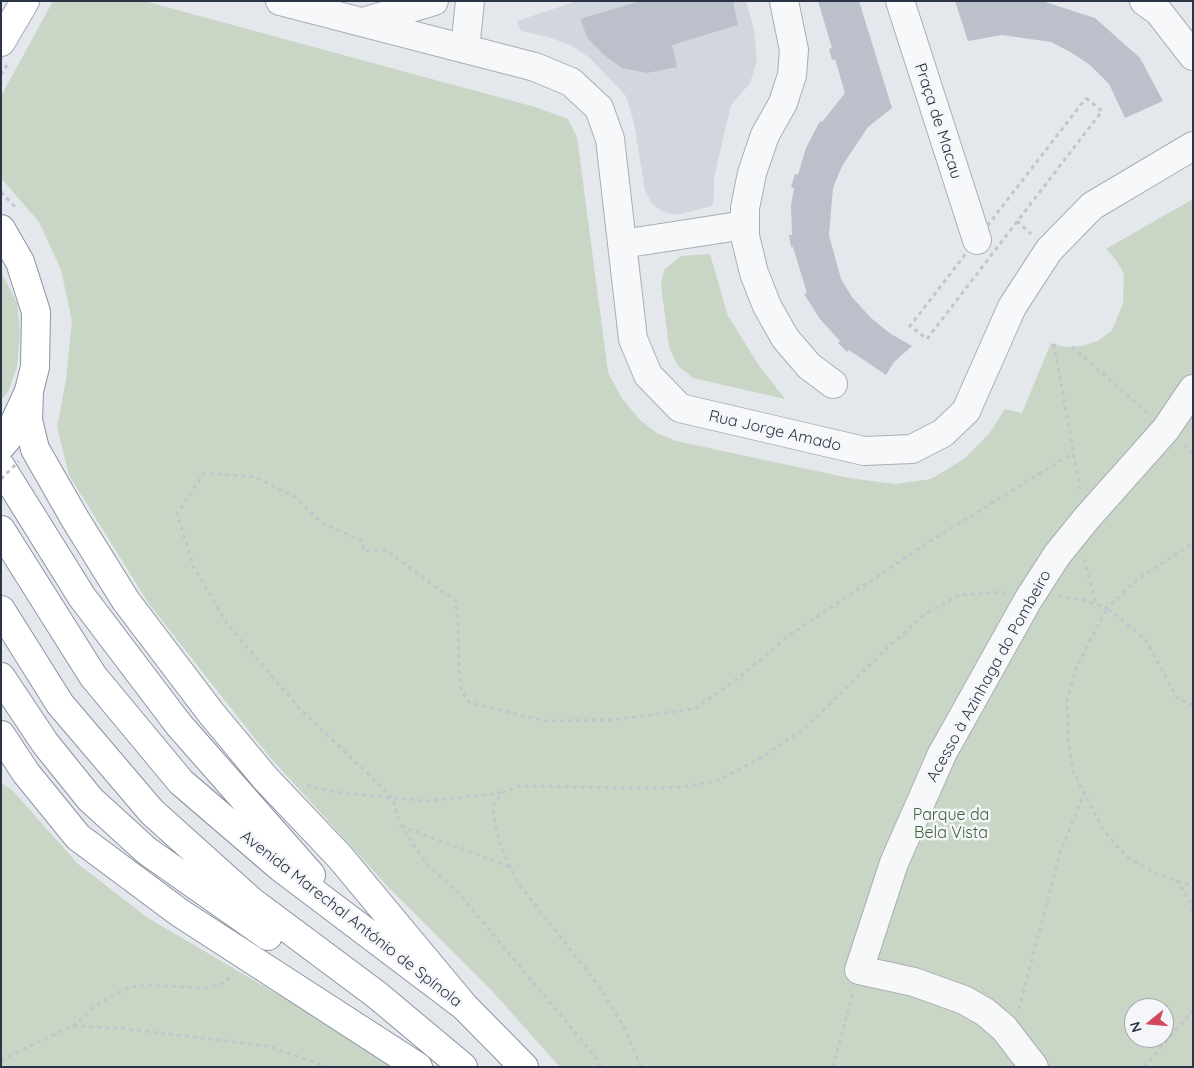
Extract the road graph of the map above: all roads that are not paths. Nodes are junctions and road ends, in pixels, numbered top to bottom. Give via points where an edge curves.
1 (25, 1) edge
2 (280, 1) edge
3 (434, 1) edge
4 (470, 1) edge
5 (784, 1) edge
6 (900, 1) edge
7 (1144, 1) edge
8 (363, 22) junction
9 (1, 42) edge
10 (465, 49) junction
11 (1193, 56) edge
12 (1193, 146) edge
13 (745, 225) junction
14 (1, 230) edge
15 (977, 240) road end
16 (622, 244) junction
17 (833, 384) dead end
18 (1193, 389) edge
19 (29, 390) junction
20 (7, 453) edge
21 (1, 530) edge
22 (1, 610) edge
23 (1, 677) edge
24 (1, 735) edge
25 (346, 916) junction
26 (464, 1006) junction
27 (418, 1067) edge
28 (444, 1067) edge
29 (463, 1067) edge
30 (524, 1067) edge
31 (1034, 1067) edge

1 - 9 main road
2 - 8 street, Rua Jorge Amado
3 - 8 street
4 - 10 street
5 - 13 street via 794,50 792,75 783,103 764,136 752,172
6 - 15 street, Praça de Macau
7 - 11 street via 1158,11
8 - 10 street, Rua Jorge Amado
10 - 16 street, Rua Jorge Amado via 535,67 572,82 599,108 610,139
12 - 16 street, Rua Jorge Amado via 1092,206 1049,250 1012,307 966,411 943,434 912,449 864,451 680,408 648,375 633,339
13 - 16 street
13 - 17 street via 754,272 767,306 785,338 809,366
14 - 19 main road via 20,262 36,312 35,367
18 - 31 street, Acesso à Azinhaga do Pombeiro via 1166,429 1086,519 1032,594 942,754 894,863 859,970 914,982 964,1000 985,1012 1012,1036
19 - 20 main road
19 - 26 main road via 28,420 35,449 126,601 217,720 340,857
20 - 25 main road via 82,597 179,725
21 - 25 main road, Avenida Marechal António de Spínola via 93,676 181,782 280,867
22 - 29 main road via 60,704 152,812 251,901 377,994
23 - 28 main road via 65,769 115,824 147,851
24 - 27 main road via 26,773 78,837 180,913
25 - 26 main road, Avenida Marechal António de Spínola
26 - 30 main road, Avenida Marechal António de Spínola

